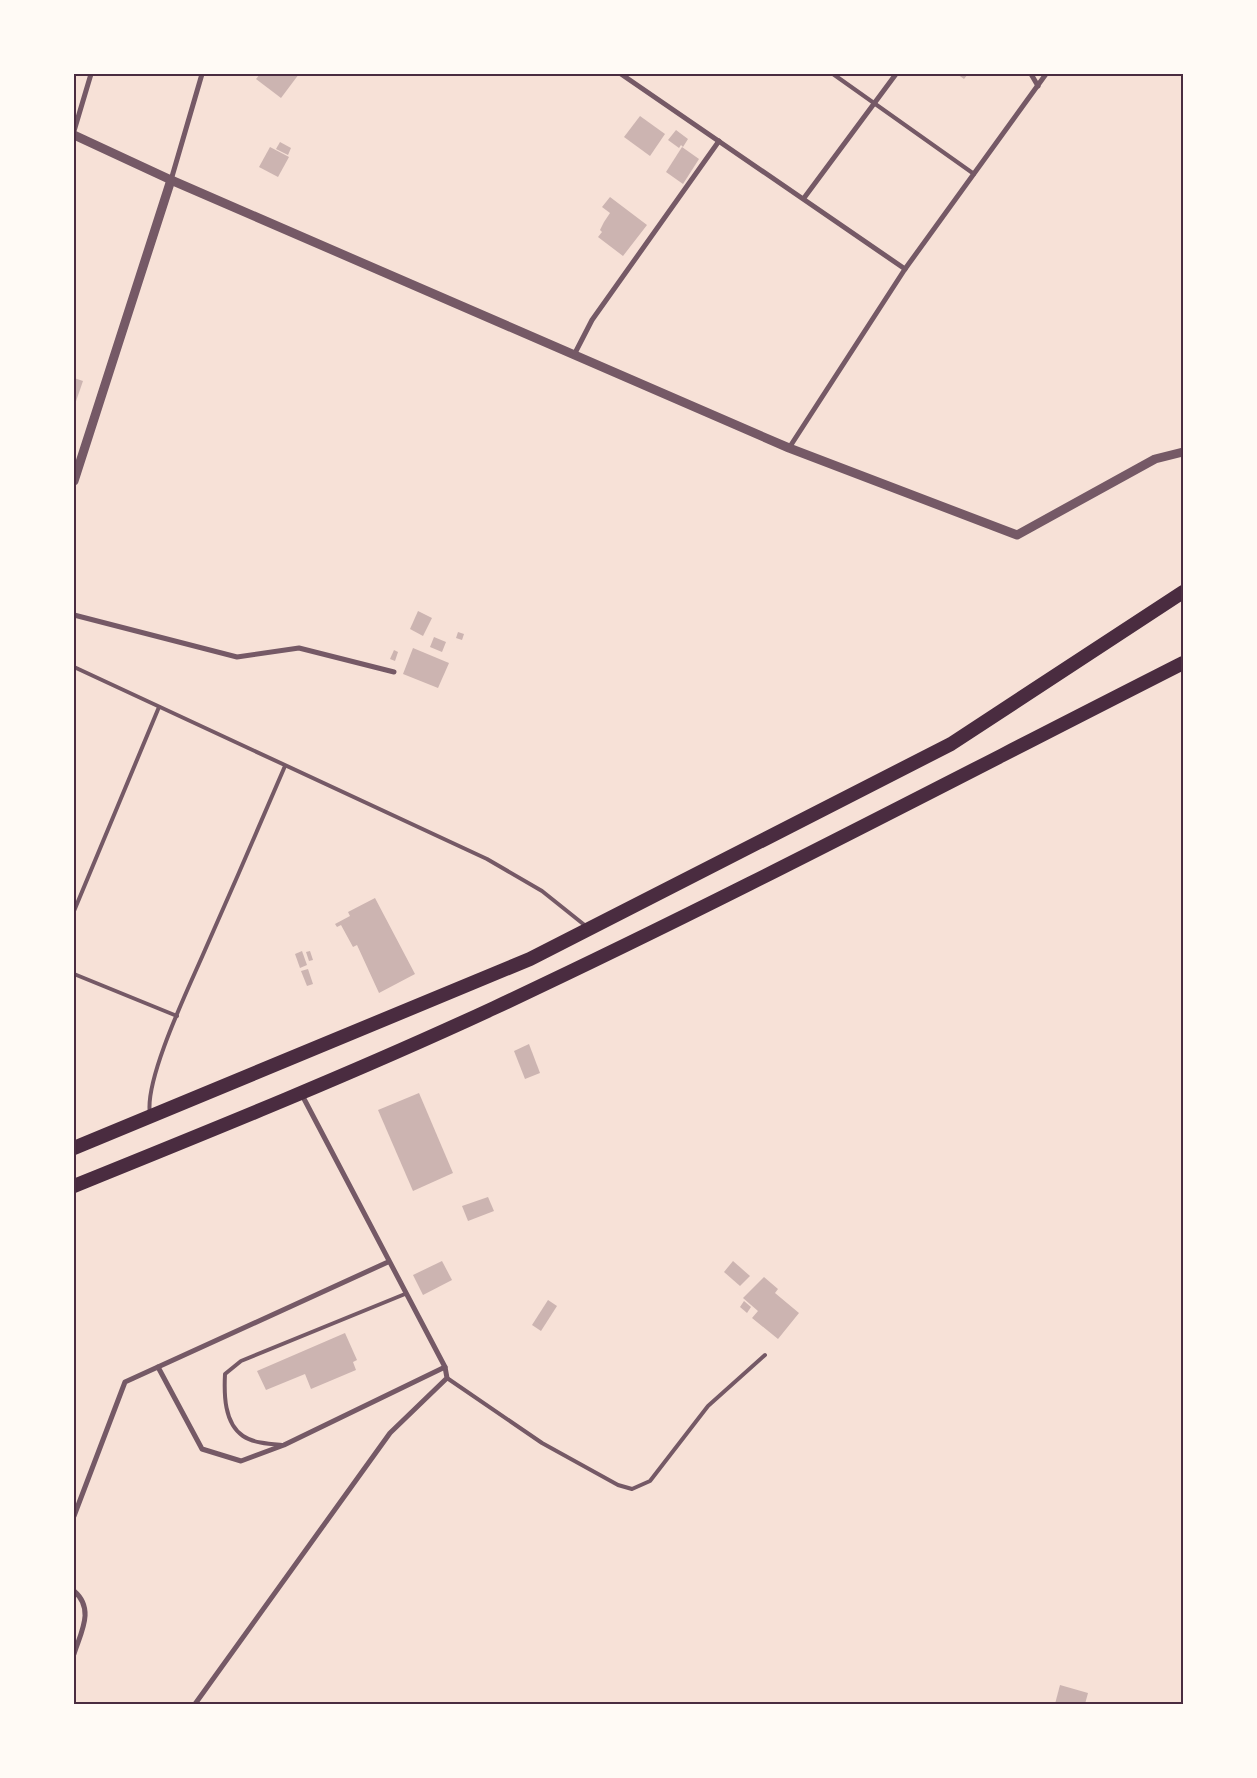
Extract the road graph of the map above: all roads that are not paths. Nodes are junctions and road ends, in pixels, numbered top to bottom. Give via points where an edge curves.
1 (91, 74) edge
2 (202, 74) edge
3 (622, 74) edge
4 (833, 74) edge
5 (896, 74) edge
6 (1031, 74) edge
7 (1046, 74) edge
8 (1038, 86) junction
9 (874, 104) junction
10 (74, 133) edge
11 (719, 141) junction
12 (974, 174) junction
13 (171, 180) junction
14 (804, 198) junction
15 (905, 270) junction
16 (574, 355) junction
17 (789, 448) junction
18 (1183, 452) edge
19 (74, 481) edge
20 (1183, 592) edge
21 (74, 615) edge
22 (1183, 663) edge
23 (74, 666) edge
24 (394, 672) dead end
25 (159, 707) junction
26 (285, 766) junction
27 (74, 911) edge
28 (589, 929) junction
29 (74, 974) edge
30 (177, 1016) junction
31 (302, 1094) junction
32 (150, 1116) junction
33 (74, 1148) edge
34 (74, 1186) edge
35 (388, 1262) junction
36 (405, 1294) junction
37 (765, 1355) dead end
38 (158, 1367) junction
39 (445, 1367) junction
40 (447, 1378) junction
41 (284, 1446) junction
42 (74, 1516) edge
43 (74, 1591) edge
44 (74, 1654) edge
45 (195, 1704) edge

1 - 10 street
2 - 13 street
3 - 11 street
4 - 9 lane
5 - 9 street
6 - 8 street
7 - 8 street
8 - 12 street
9 - 12 lane
9 - 14 street
10 - 13 street
11 - 14 street
11 - 16 street via 592,320
12 - 15 street
13 - 16 street
13 - 19 street
14 - 15 street
15 - 17 street
16 - 17 street
17 - 18 street via 1017,536 1155,459
20 - 28 highway via 951,744
21 - 24 street via 237,658 299,648
22 - 31 highway via 652,932 492,1009
23 - 25 lane
25 - 26 lane
25 - 27 lane
26 - 28 lane via 515,874
26 - 30 lane
28 - 32 highway via 530,959
29 - 30 lane
30 - 32 lane via 151,1086
31 - 34 highway
31 - 35 street
32 - 33 highway
35 - 36 street
35 - 38 street
36 - 39 street
36 - 41 lane via 241,1360 226,1374 224,1397 232,1422 243,1437
37 - 40 lane via 708,1406 650,1481 632,1489 618,1485 542,1443
38 - 41 street via 202,1449 240,1461
38 - 42 street via 125,1382
39 - 40 street
39 - 41 street
40 - 45 street via 390,1433
43 - 44 street via 82,1598 87,1614

